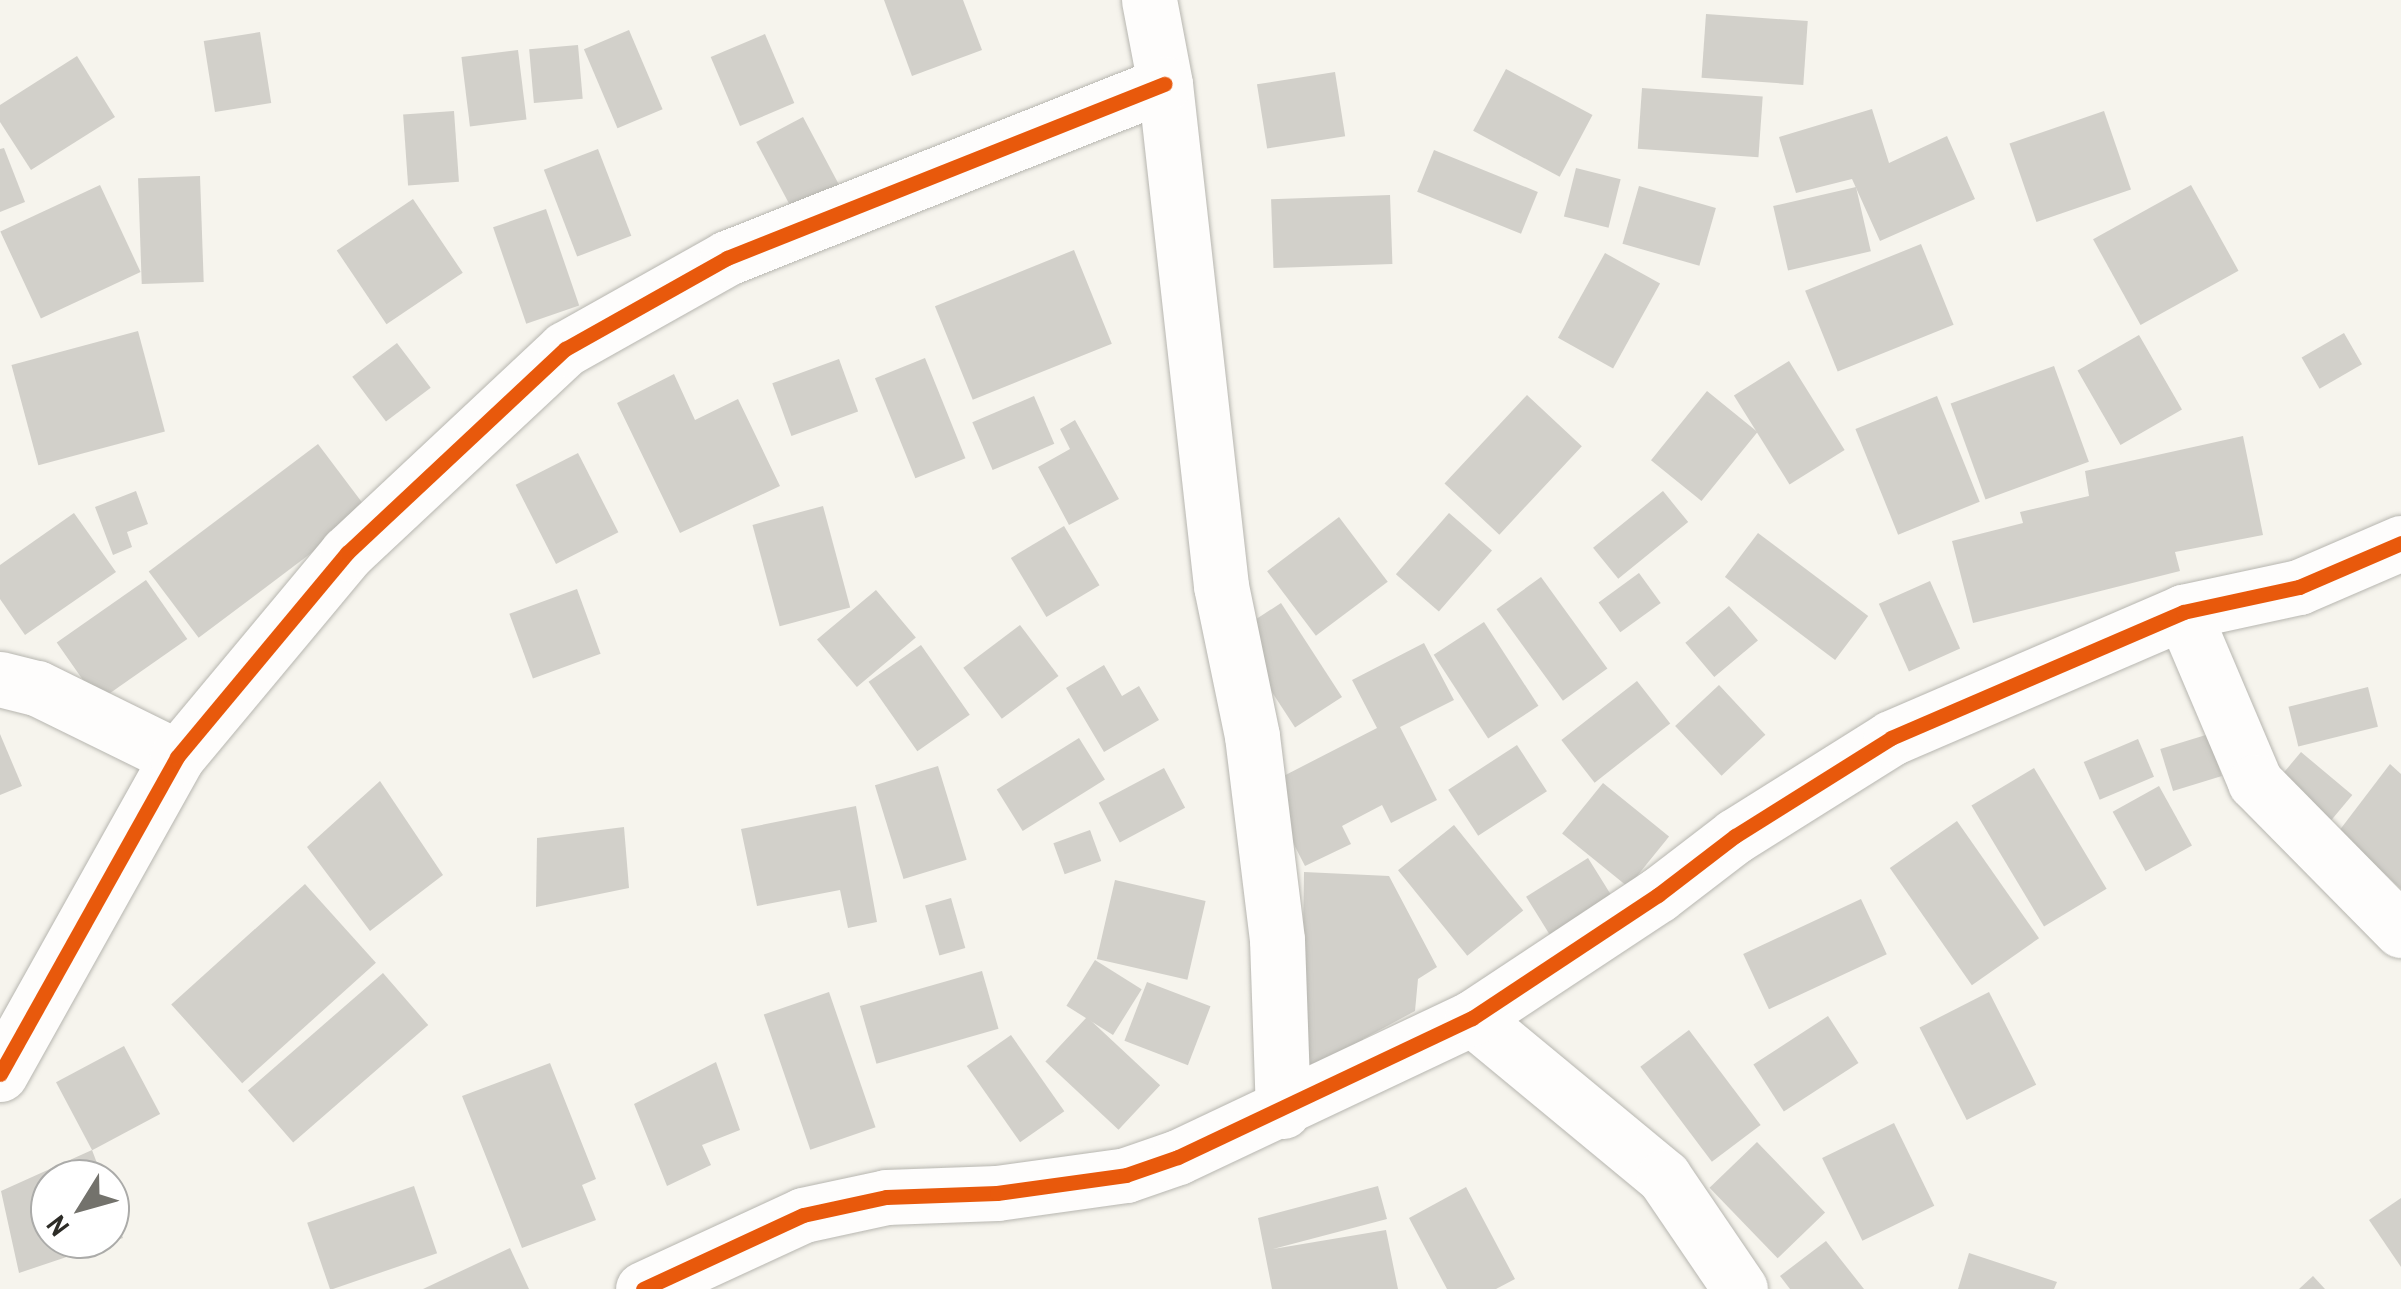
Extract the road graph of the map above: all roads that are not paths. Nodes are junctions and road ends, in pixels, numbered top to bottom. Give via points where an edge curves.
1 (1150, 0) edge
2 (1165, 84) junction
3 (2401, 544) edge
4 (2183, 612) junction
5 (0, 679) edge
6 (177, 757) junction
7 (2401, 930) edge
8 (1472, 1018) junction
9 (0, 1074) edge
10 (1283, 1110) junction
11 (643, 1289) edge
12 (1740, 1289) edge

1 - 2 street
2 - 6 street via 833,212 604,323 565,349 347,553
2 - 10 street via 1221,586 1252,736 1277,940
3 - 4 street via 2299,586
4 - 7 street via 2255,782
4 - 8 street via 1892,738 1735,836
5 - 6 street via 37,688
6 - 9 street
8 - 10 street
8 - 12 street via 1664,1178
10 - 11 street via 1126,1175 997,1193 886,1197 803,1215

